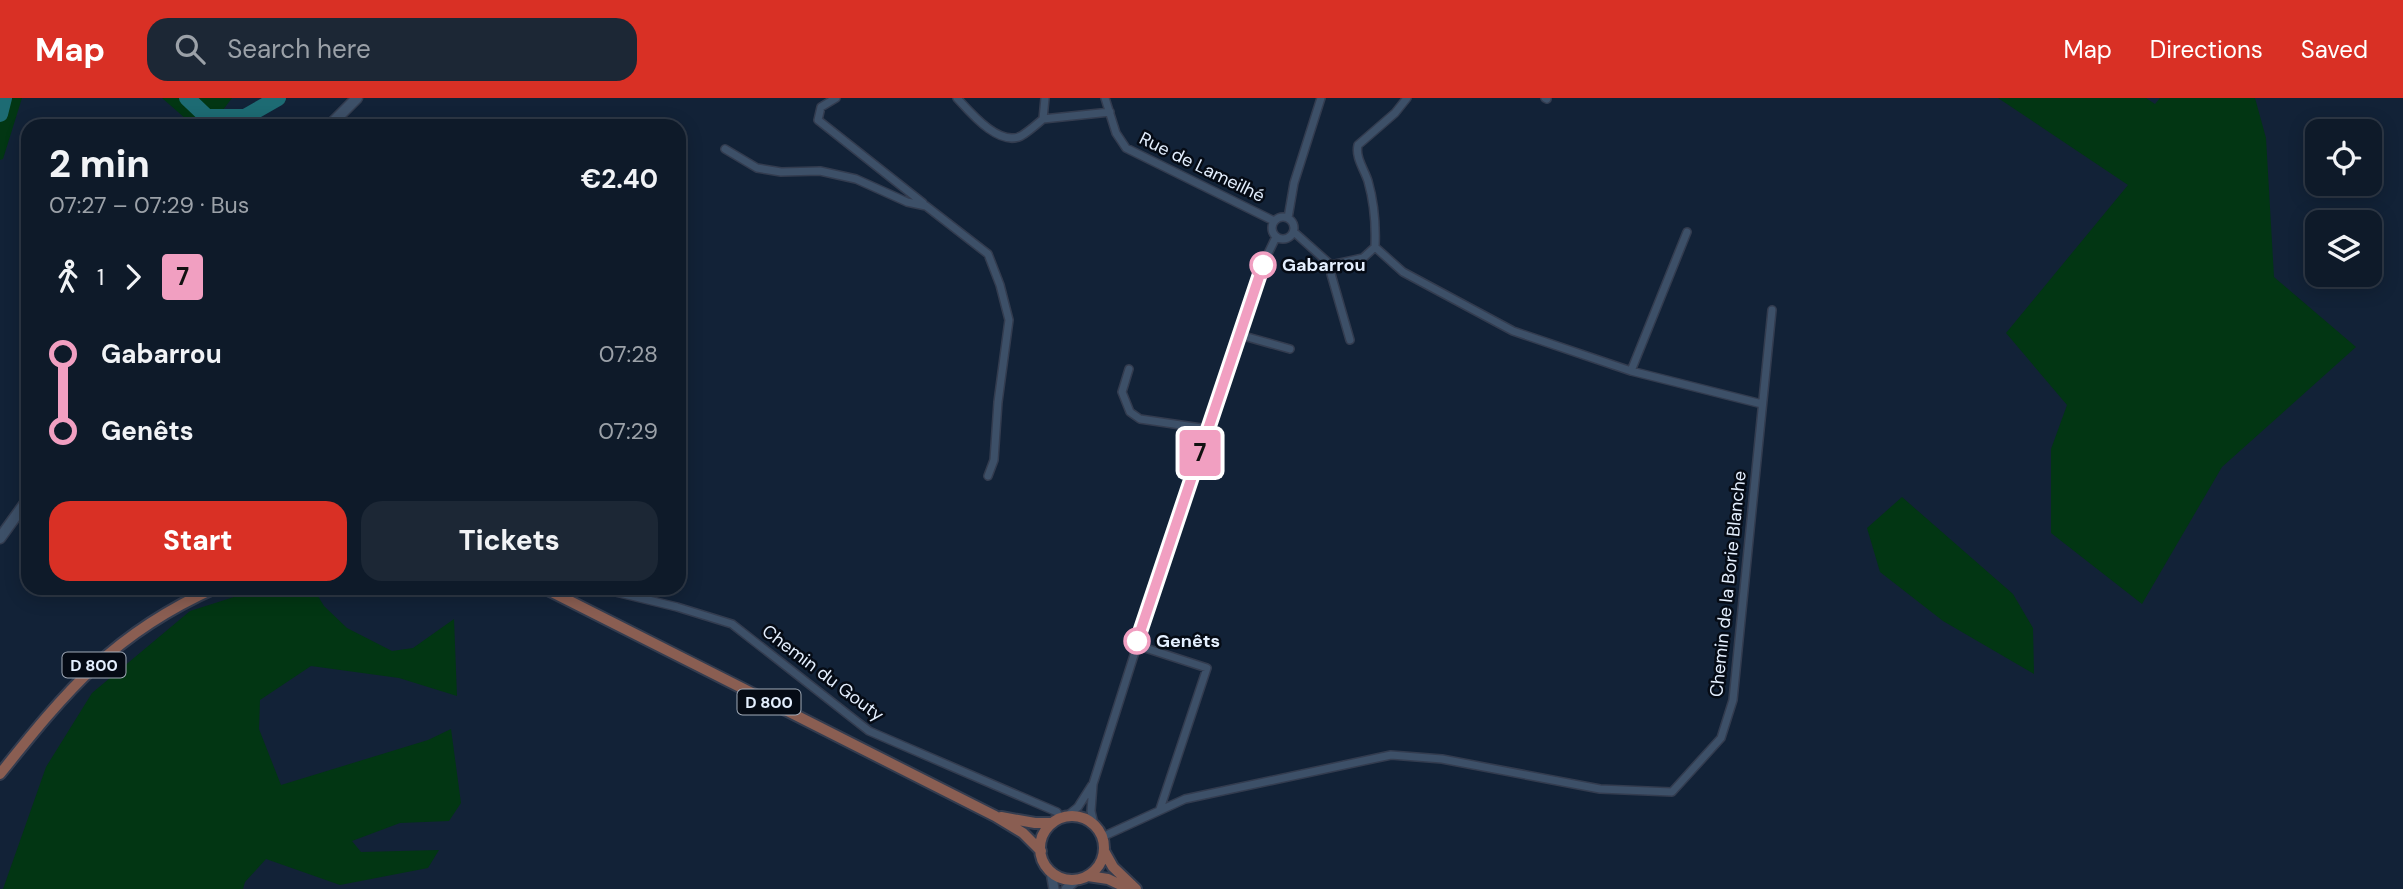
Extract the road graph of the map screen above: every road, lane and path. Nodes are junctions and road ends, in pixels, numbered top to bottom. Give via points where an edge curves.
1 (357, 98) edge
2 (836, 98) edge
3 (957, 98) edge
4 (1045, 98) edge
5 (1105, 98) edge
6 (1321, 98) edge
7 (1407, 98) edge
8 (1110, 112) junction
9 (336, 119) edge
10 (1043, 119) junction
11 (725, 149) dead end
12 (926, 206) junction
13 (1287, 218) junction
14 (1274, 222) junction
15 (1294, 232) junction
16 (1686, 232) dead end
17 (1276, 237) junction
18 (1375, 247) junction
19 (1331, 265) junction
20 (1772, 310) dead end
21 (1240, 335) junction
22 (1350, 340) dead end
23 (1290, 349) dead end
24 (1129, 369) dead end
25 (1631, 371) junction
26 (1762, 404) junction
27 (1208, 429) junction
28 (988, 476) dead end
29 (21, 509) edge
30 (0, 538) edge
31 (201, 595) edge
32 (558, 595) edge
33 (622, 595) edge
34 (1136, 645) junction
35 (0, 774) edge
36 (1093, 784) junction
37 (1160, 809) junction
38 (995, 816) junction
39 (1060, 819) junction
40 (1094, 824) junction
41 (1102, 837) junction
42 (1041, 851) junction
43 (1104, 851) junction
44 (1051, 872) junction
45 (1088, 876) junction
46 (1077, 880) junction
47 (1054, 889) edge
48 (1066, 889) edge
49 (1129, 889) edge
50 (1136, 889) edge

1 - 9 main road
2 - 12 street via 821,107 818,120
3 - 10 street via 979,122 1005,138 1019,138
4 - 10 street
5 - 8 street, Rue de Lameilhé
6 - 13 street
7 - 18 street via 1356,151 1374,209
8 - 10 street
8 - 14 street, Rue de Lameilhé via 1126,148
11 - 12 street via 757,168 820,171 856,179
12 - 28 street via 988,254 1009,320 994,460
13 - 14 street
13 - 15 street
14 - 17 street
15 - 17 street via 1286,240
15 - 19 street
16 - 25 street
17 - 21 street
18 - 19 street via 1363,258
18 - 25 street via 1403,272 1513,331
19 - 22 street
20 - 26 street, Chemin de la Borie Blanche
21 - 23 street
21 - 27 street
24 - 27 street via 1122,392 1130,412 1140,419
25 - 26 street
26 - 37 street, Chemin de la Borie Blanche via 1733,700 1721,738 1672,792 1600,789 1443,759 1391,755 1185,799
27 - 34 street
29 - 30 main road
31 - 35 main road, D 800 via 164,613 103,657 55,706
32 - 38 main road, D 800
33 - 39 street, Chemin du Gouty via 732,624 869,731 1057,812
34 - 36 street
34 - 37 street via 1207,667
36 - 39 street via 1078,807
36 - 40 street
37 - 41 street, Chemin de la Borie Blanche
38 - 39 main road, D 800 via 1035,823
38 - 42 main road, D 800
39 - 40 main road via 1086,819
39 - 42 main road via 1041,841
40 - 41 main road
41 - 43 main road
42 - 44 main road
43 - 45 main road
43 - 50 main road
44 - 46 main road
44 - 47 street
45 - 46 main road
45 - 49 main road
46 - 48 street

